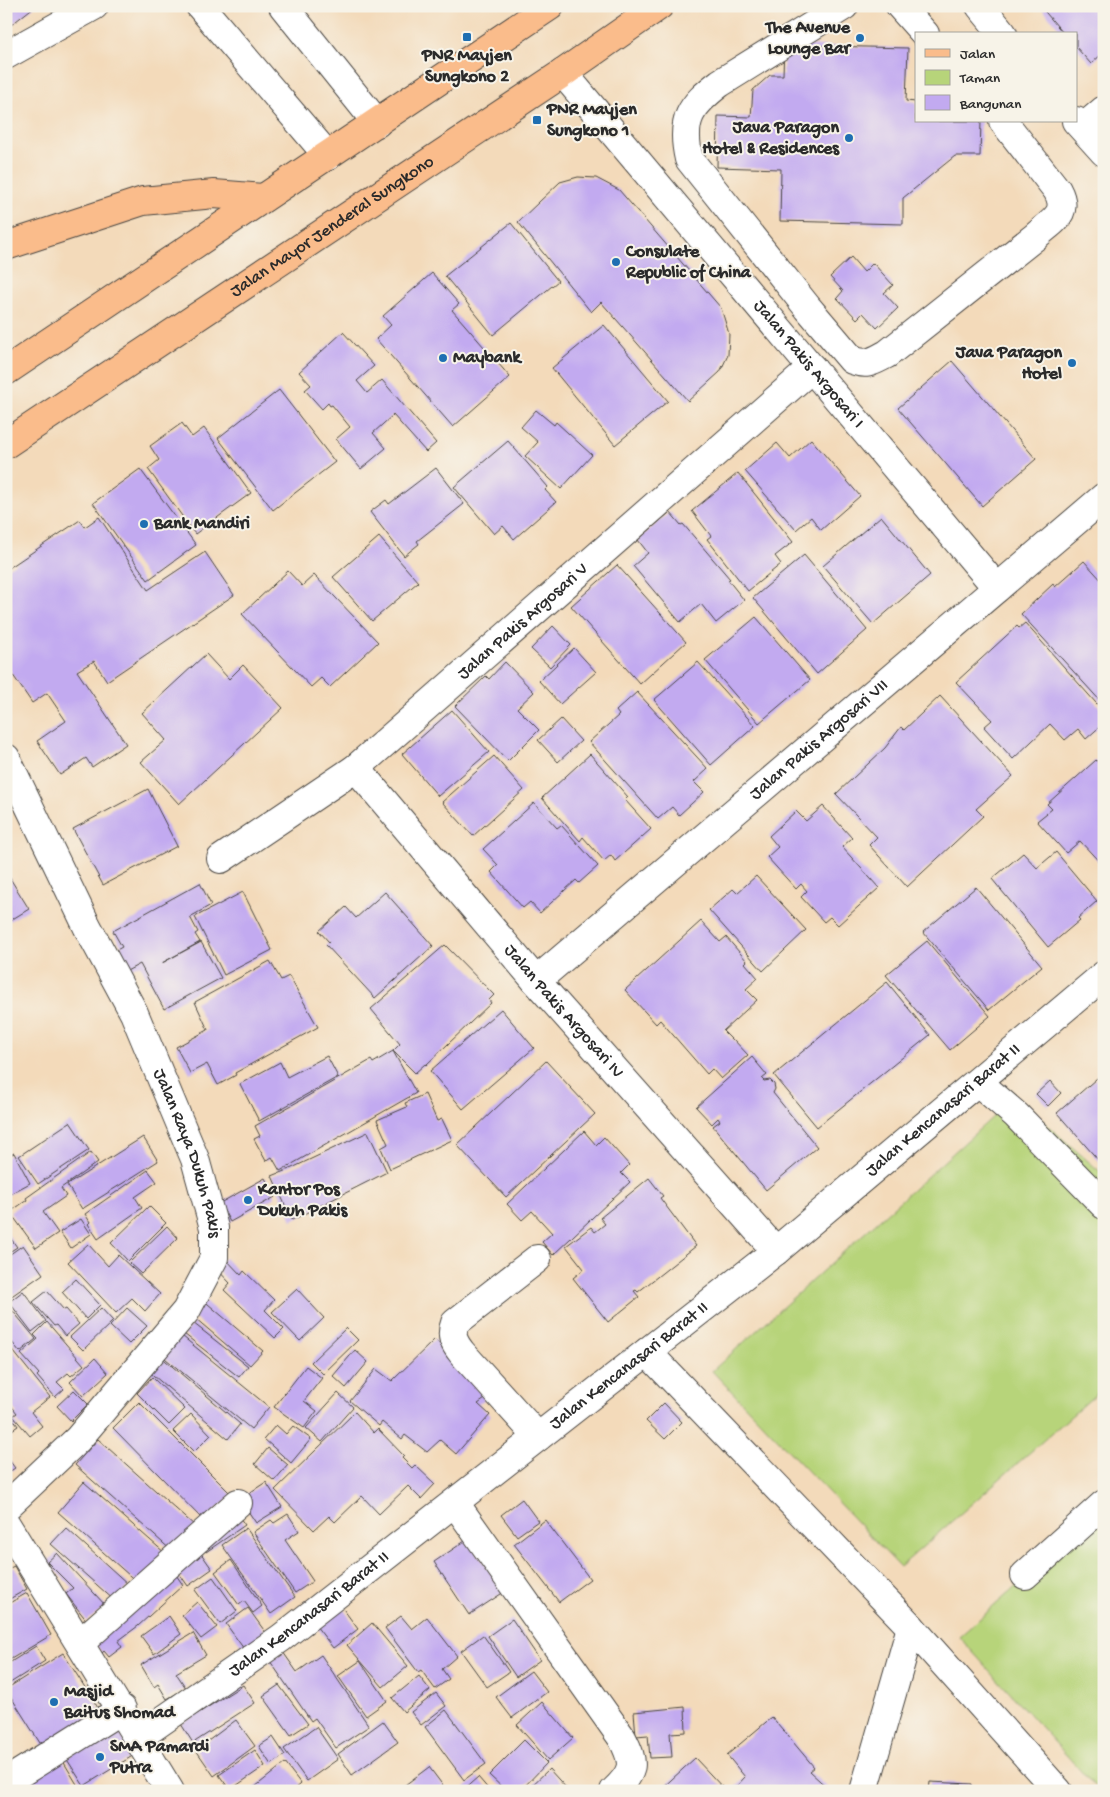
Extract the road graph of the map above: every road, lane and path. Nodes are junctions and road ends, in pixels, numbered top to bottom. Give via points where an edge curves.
1 (94, 6) edge
2 (200, 6) edge
3 (283, 6) edge
4 (550, 6) edge
5 (659, 6) edge
6 (844, 6) edge
7 (900, 6) edge
8 (980, 6) edge
9 (923, 32) edge
10 (1002, 32) edge
11 (6, 55) edge
12 (563, 73) junction
13 (1104, 110) edge
14 (1004, 122) edge
15 (377, 123) junction
16 (1079, 125) edge
17 (1104, 152) edge
18 (328, 156) junction
19 (263, 198) junction
20 (6, 246) edge
21 (812, 368) junction
22 (6, 371) edge
23 (6, 444) edge
24 (1104, 497) edge
25 (997, 588) junction
26 (6, 758) edge
27 (356, 768) junction
28 (221, 859) dead end
29 (1104, 974) edge
30 (536, 981) junction
31 (978, 1082) junction
32 (1104, 1205) edge
33 (776, 1251) junction
34 (537, 1259) dead end
35 (647, 1352) junction
36 (538, 1438) junction
37 (238, 1503) dead end
38 (455, 1503) junction
39 (1104, 1504) edge
40 (6, 1508) edge
41 (6, 1524) edge
42 (1025, 1575) dead end
43 (912, 1626) junction
44 (80, 1643) junction
45 (122, 1709) junction
46 (139, 1737) junction
47 (6, 1782) edge
48 (170, 1791) edge
49 (614, 1791) edge
50 (864, 1791) edge
51 (1058, 1791) edge

1 - 11 street
2 - 18 street
3 - 15 street
4 - 15 main road
5 - 12 main road, Jalan Mayor Jenderal Sungkono
6 - 14 street via 703,96 692,109 686,124 685,140 689,159 852,360 862,364 887,354 1036,236 1063,208 1057,190
7 - 9 street
8 - 10 street
12 - 21 street, Jalan Pakis Argosari I
12 - 23 main road, Jalan Mayor Jenderal Sungkono
13 - 16 street
15 - 18 main road
16 - 17 street
18 - 19 main road
19 - 20 main road via 214,194 143,201
19 - 22 main road
21 - 25 street, Jalan Pakis Argosari I
21 - 27 street, Jalan Pakis Argosari V
24 - 25 street, Jalan Pakis Argosari VII
25 - 30 street, Jalan Pakis Argosari VII
26 - 40 street, Jalan Raya Dukuh Pakis via 87,926 134,1013 195,1159 214,1228 214,1258 186,1311 78,1439
27 - 28 street, Jalan Pakis Argosari V
27 - 30 street, Jalan Pakis Argosari IV
29 - 31 street, Jalan Kencanasari Barat II
30 - 33 street, Jalan Pakis Argosari IV
31 - 32 street via 1016,1115
31 - 33 street, Jalan Kencanasari Barat II
33 - 35 street, Jalan Kencanasari Barat II
34 - 36 street via 455,1323 452,1332 454,1343 462,1353
35 - 36 street, Jalan Kencanasari Barat II
35 - 43 street
36 - 38 street, Jalan Kencanasari Barat II
37 - 44 street
38 - 46 street, Jalan Kencanasari Barat II via 281,1638
38 - 49 street via 622,1738 632,1766
39 - 42 street
41 - 44 street
43 - 50 street
43 - 51 street
44 - 45 street
45 - 46 street
45 - 47 street
46 - 48 street

